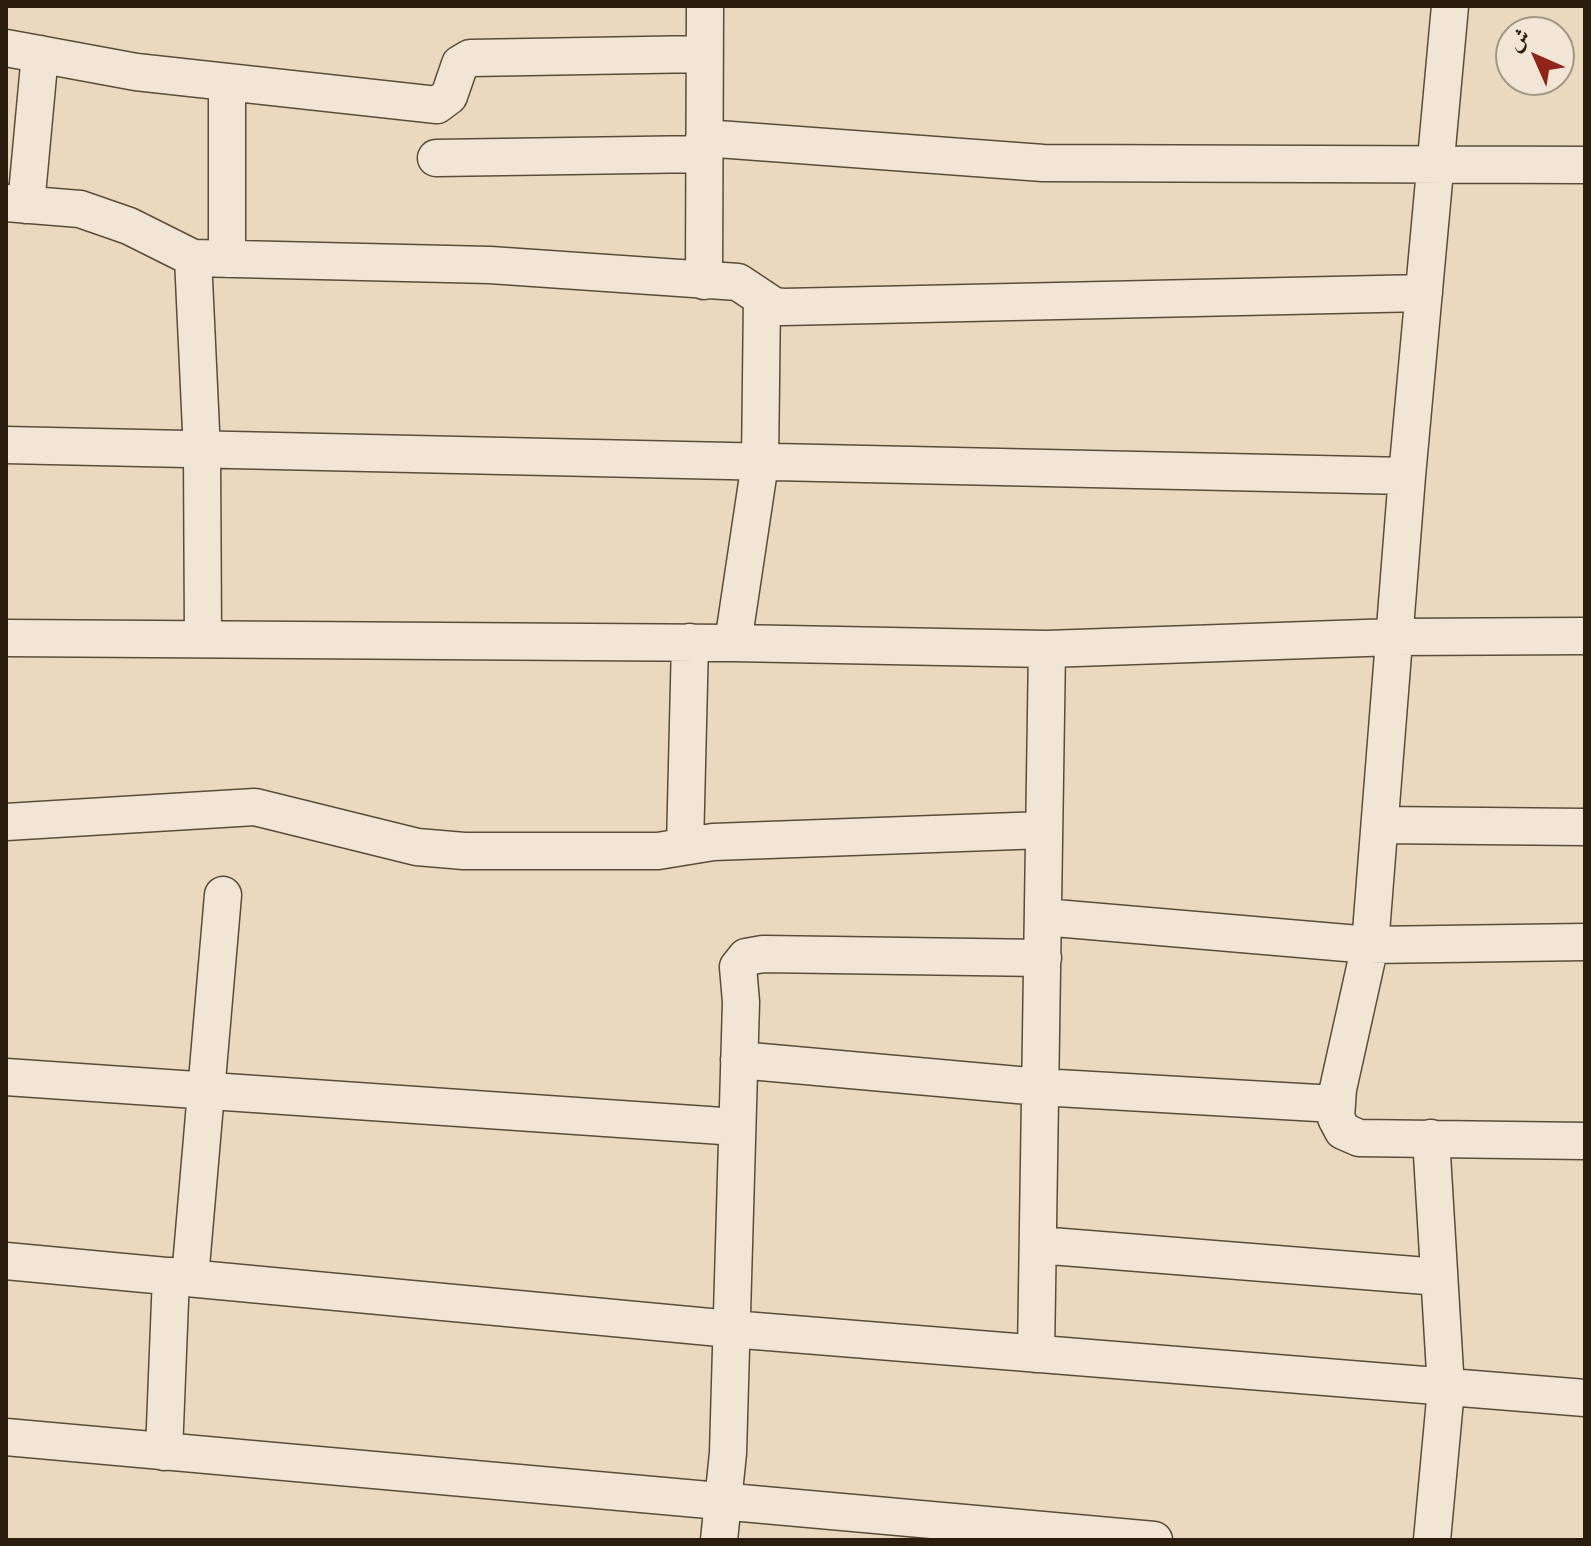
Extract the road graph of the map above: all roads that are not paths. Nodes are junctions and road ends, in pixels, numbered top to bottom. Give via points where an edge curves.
1 (705, 6) edge
2 (1450, 6) edge
3 (23, 51) edge
4 (703, 54) junction
5 (227, 82) junction
6 (704, 146) junction
7 (436, 158) dead end
8 (1437, 163) junction
9 (1585, 165) edge
10 (16, 204) edge
11 (210, 259) junction
12 (704, 281) junction
13 (1424, 293) junction
14 (762, 298) junction
15 (6, 445) edge
16 (202, 452) junction
17 (760, 463) junction
18 (1407, 476) junction
19 (1585, 636) edge
20 (1394, 637) junction
21 (6, 638) edge
22 (203, 639) junction
23 (690, 642) junction
24 (733, 643) junction
25 (1047, 649) junction
26 (6, 822) edge
27 (1380, 825) junction
28 (1585, 827) edge
29 (1044, 830) junction
30 (685, 846) junction
31 (223, 895) dead end
32 (1043, 917) junction
33 (1585, 942) edge
34 (1370, 945) junction
35 (1043, 958) junction
36 (739, 1060) junction
37 (6, 1077) edge
38 (1040, 1087) junction
39 (208, 1090) junction
40 (1335, 1104) junction
41 (737, 1127) junction
42 (1431, 1138) junction
43 (1585, 1141) edge
44 (1038, 1245) junction
45 (6, 1261) edge
46 (181, 1277) junction
47 (1439, 1277) junction
48 (731, 1329) junction
49 (1036, 1354) junction
50 (1446, 1389) junction
51 (1585, 1398) edge
52 (6, 1437) edge
53 (164, 1452) junction
54 (723, 1499) junction
55 (719, 1540) edge
56 (1154, 1540) edge
57 (1432, 1540) edge

1 - 4 street
2 - 8 street
3 - 5 street
3 - 10 street
4 - 5 street via 470,58 460,64 446,101 437,105
4 - 6 street
5 - 11 street
6 - 7 street
6 - 8 street via 1043,163
6 - 12 street
8 - 9 street
8 - 13 street
10 - 11 street via 80,209
11 - 12 street via 490,265
11 - 16 street
12 - 14 street via 738,282
13 - 14 street via 783,307
13 - 18 street
14 - 17 street
15 - 16 street
16 - 17 street
16 - 22 street
17 - 18 street
17 - 24 street
18 - 20 street
19 - 20 street
20 - 25 street
20 - 27 street
21 - 22 street
22 - 23 street
23 - 24 street
23 - 30 street
24 - 25 street
25 - 29 street
26 - 30 street via 234,806 442,851 658,851
27 - 28 street
27 - 34 street
29 - 30 street
29 - 32 street
31 - 39 street
32 - 34 street
32 - 35 street
33 - 34 street
34 - 40 street
35 - 36 street via 754,954 738,967
35 - 38 street
36 - 38 street
36 - 41 street
37 - 39 street
38 - 40 street
38 - 44 street
39 - 41 street
39 - 46 street
40 - 42 street via 1336,1118 1350,1136
41 - 48 street
42 - 43 street
42 - 47 street
44 - 47 street
44 - 49 street
45 - 46 street
46 - 48 street
46 - 53 street
47 - 50 street
48 - 49 street
48 - 54 street
49 - 50 street
50 - 51 street
50 - 57 street
52 - 53 street
53 - 54 street
54 - 55 street
54 - 56 street

